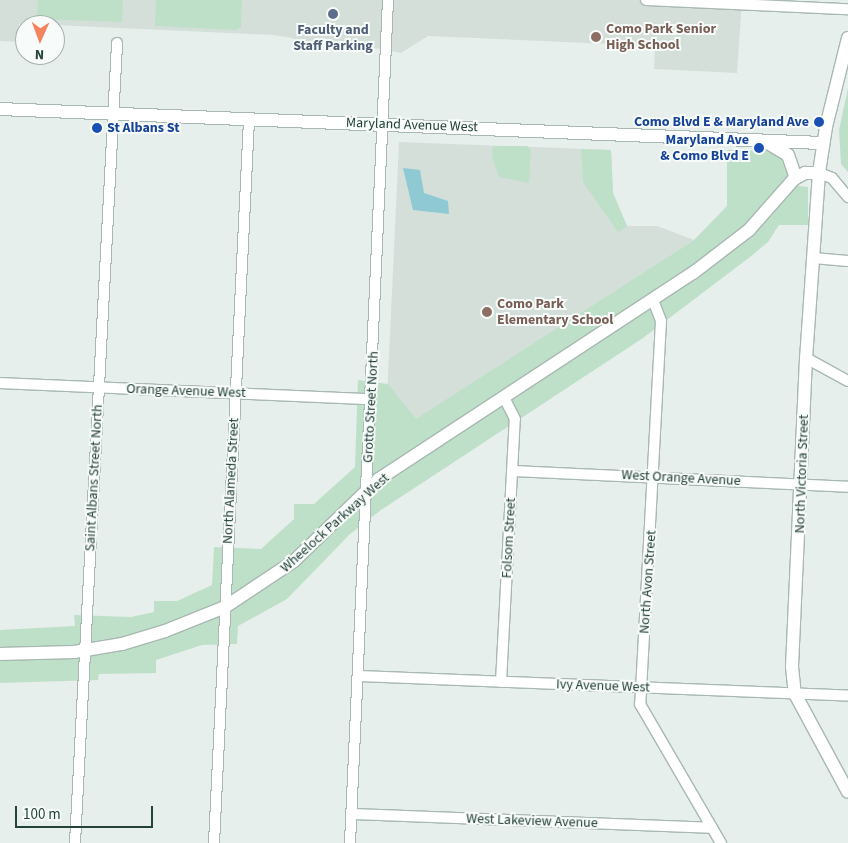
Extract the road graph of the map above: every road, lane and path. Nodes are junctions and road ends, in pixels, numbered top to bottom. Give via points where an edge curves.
1 (388, 0) edge
2 (646, 0) edge
3 (848, 10) edge
4 (848, 38) edge
5 (117, 43) dead end
6 (0, 109) edge
7 (112, 114) junction
8 (248, 119) junction
9 (382, 123) junction
10 (764, 141) junction
11 (823, 143) junction
12 (819, 173) junction
13 (796, 178) junction
14 (848, 197) edge
15 (813, 258) junction
16 (848, 261) edge
17 (653, 300) junction
18 (806, 358) junction
19 (848, 381) edge
20 (0, 383) edge
21 (99, 387) junction
22 (236, 393) junction
23 (504, 397) junction
24 (371, 399) junction
25 (513, 471) junction
26 (654, 476) junction
27 (802, 485) junction
28 (848, 487) edge
29 (367, 490) junction
30 (225, 607) junction
31 (85, 651) junction
32 (0, 654) edge
33 (358, 676) junction
34 (500, 682) junction
35 (641, 687) junction
36 (795, 694) junction
37 (848, 696) edge
38 (848, 792) edge
39 (352, 814) junction
40 (712, 828) junction
41 (75, 843) edge
42 (214, 843) edge
43 (350, 843) edge
44 (721, 843) edge

1 - 9 street, Grotto Street North
2 - 3 street
4 - 11 street, North Victoria Street
5 - 7 street, Saint Albans Street North
6 - 7 street, Maryland Avenue West
7 - 8 street, Maryland Avenue West
7 - 21 street, Saint Albans Street North
8 - 9 street, Maryland Avenue West
8 - 22 street, North Alameda Street
9 - 10 street, Maryland Avenue West
9 - 24 street, Grotto Street North
10 - 11 street, Maryland Avenue West
10 - 13 street via 788,154
11 - 12 street, North Victoria Street
12 - 13 street via 805,173
12 - 14 street via 832,178
12 - 15 street, North Victoria Street
13 - 17 street, Wheelock Parkway West via 745,233
15 - 16 street
15 - 18 street, North Victoria Street
17 - 23 street, Wheelock Parkway West
17 - 26 street, North Avon Street via 661,321
18 - 19 street
18 - 27 street, North Victoria Street
20 - 21 street, Orange Avenue West
21 - 22 street, Orange Avenue West
21 - 31 street, Saint Albans Street North
22 - 24 street, Orange Avenue West
22 - 30 street, North Alameda Street
23 - 25 street, Folsom Street via 515,420
23 - 29 street, Wheelock Parkway West
24 - 29 street, Grotto Street North
25 - 26 street, West Orange Avenue
25 - 34 street, Folsom Street
26 - 27 street, West Orange Avenue
26 - 35 street, North Avon Street
27 - 28 street, West Orange Avenue
27 - 36 street, North Victoria Street via 792,668
29 - 30 street, Wheelock Parkway West via 294,561
29 - 33 street, Grotto Street North
30 - 31 street, Wheelock Parkway West via 149,637
30 - 42 street, North Alameda Street
31 - 32 street, Wheelock Parkway West
31 - 41 street, Saint Albans Street North
33 - 34 street, Ivy Avenue West
33 - 39 street, Grotto Street North
34 - 35 street, Ivy Avenue West
35 - 36 street, Ivy Avenue West
35 - 40 street, North Avon Street via 640,704
36 - 37 street, Ivy Avenue West
36 - 38 street, North Victoria Street
39 - 40 street, West Lakeview Avenue
39 - 43 street, Grotto Street North
40 - 44 street, North Avon Street

